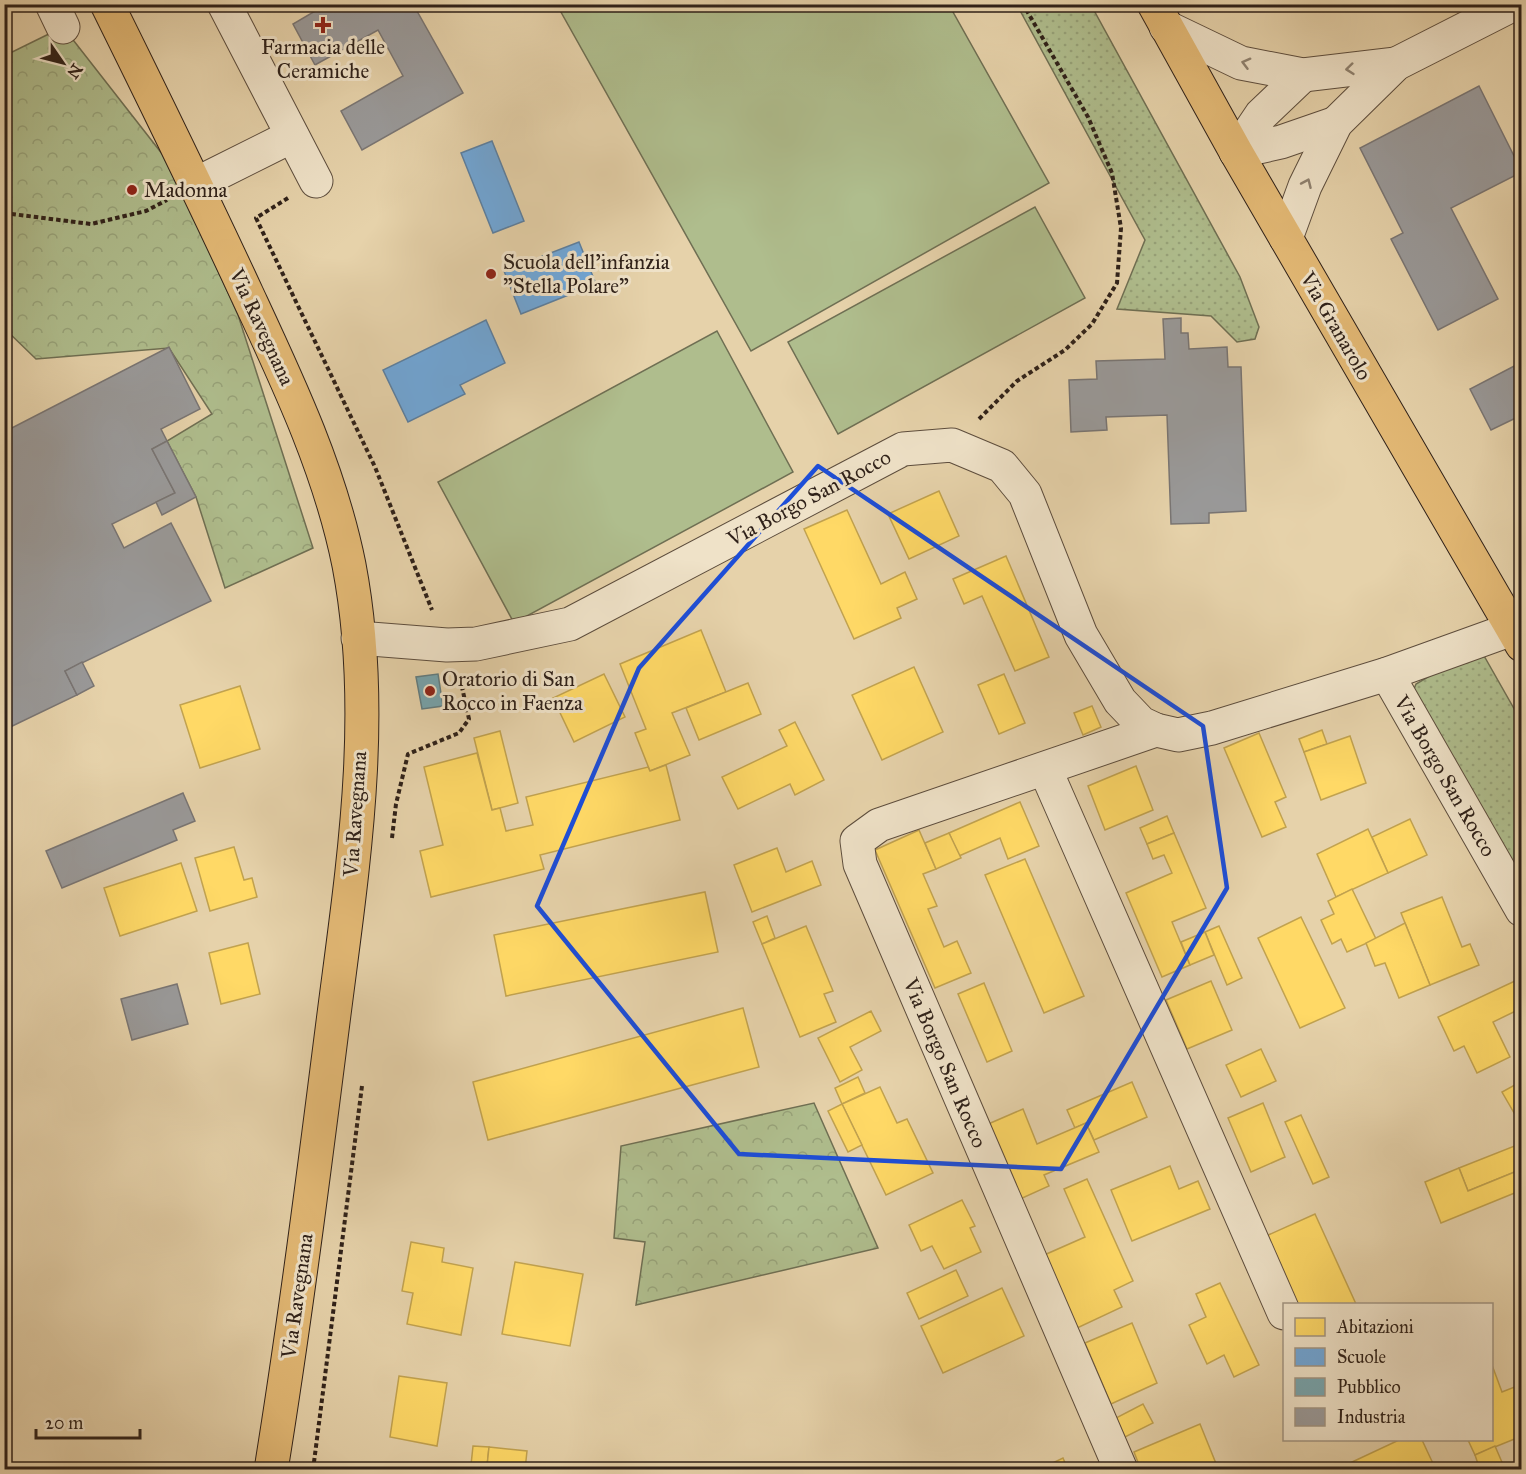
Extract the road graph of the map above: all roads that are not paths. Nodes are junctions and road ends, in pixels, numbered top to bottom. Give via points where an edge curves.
1 (107, 4) edge
2 (224, 4) edge
3 (1514, 4) edge
4 (1160, 16) edge
5 (1396, 64) junction
6 (1303, 75) junction
7 (1336, 123) junction
8 (292, 136) junction
9 (1236, 152) junction
10 (316, 181) dead end
11 (196, 184) junction
12 (1286, 238) junction
13 (1517, 637) edge
14 (358, 638) junction
15 (1387, 674) junction
16 (1156, 730) junction
17 (1045, 770) junction
18 (1521, 910) edge
19 (1283, 1311) edge
20 (271, 1470) edge
21 (1120, 1470) edge

1 - 11 main road, Via Ravegnana
2 - 8 street
3 - 5 street
6 -> 4 street via 1241,63
4 - 9 main road, Via Granarolo
5 -> 6 street
5 - 7 street
6 - 9 street via 1261,115
7 - 9 street
12 -> 7 street via 1305,186
8 - 10 street
8 - 11 street
9 - 12 main road, Via Granarolo
11 - 14 main road, Via Ravegnana via 287,379 326,476 349,566
12 - 13 main road, Via Granarolo
13 - 15 street, Via Borgo San Rocco
14 - 16 street, Via Borgo San Rocco via 476,644 570,624 903,449 952,445 1002,466 1025,494 1081,635 1120,701 1141,723
14 - 20 main road, Via Ravegnana via 360,812
15 - 16 street, Via Borgo San Rocco via 1212,728 1178,735
15 - 18 street, Via Borgo San Rocco
16 - 17 street, Via Borgo San Rocco
17 - 19 street
17 - 21 street, Via Borgo San Rocco via 879,825 857,842 860,864

